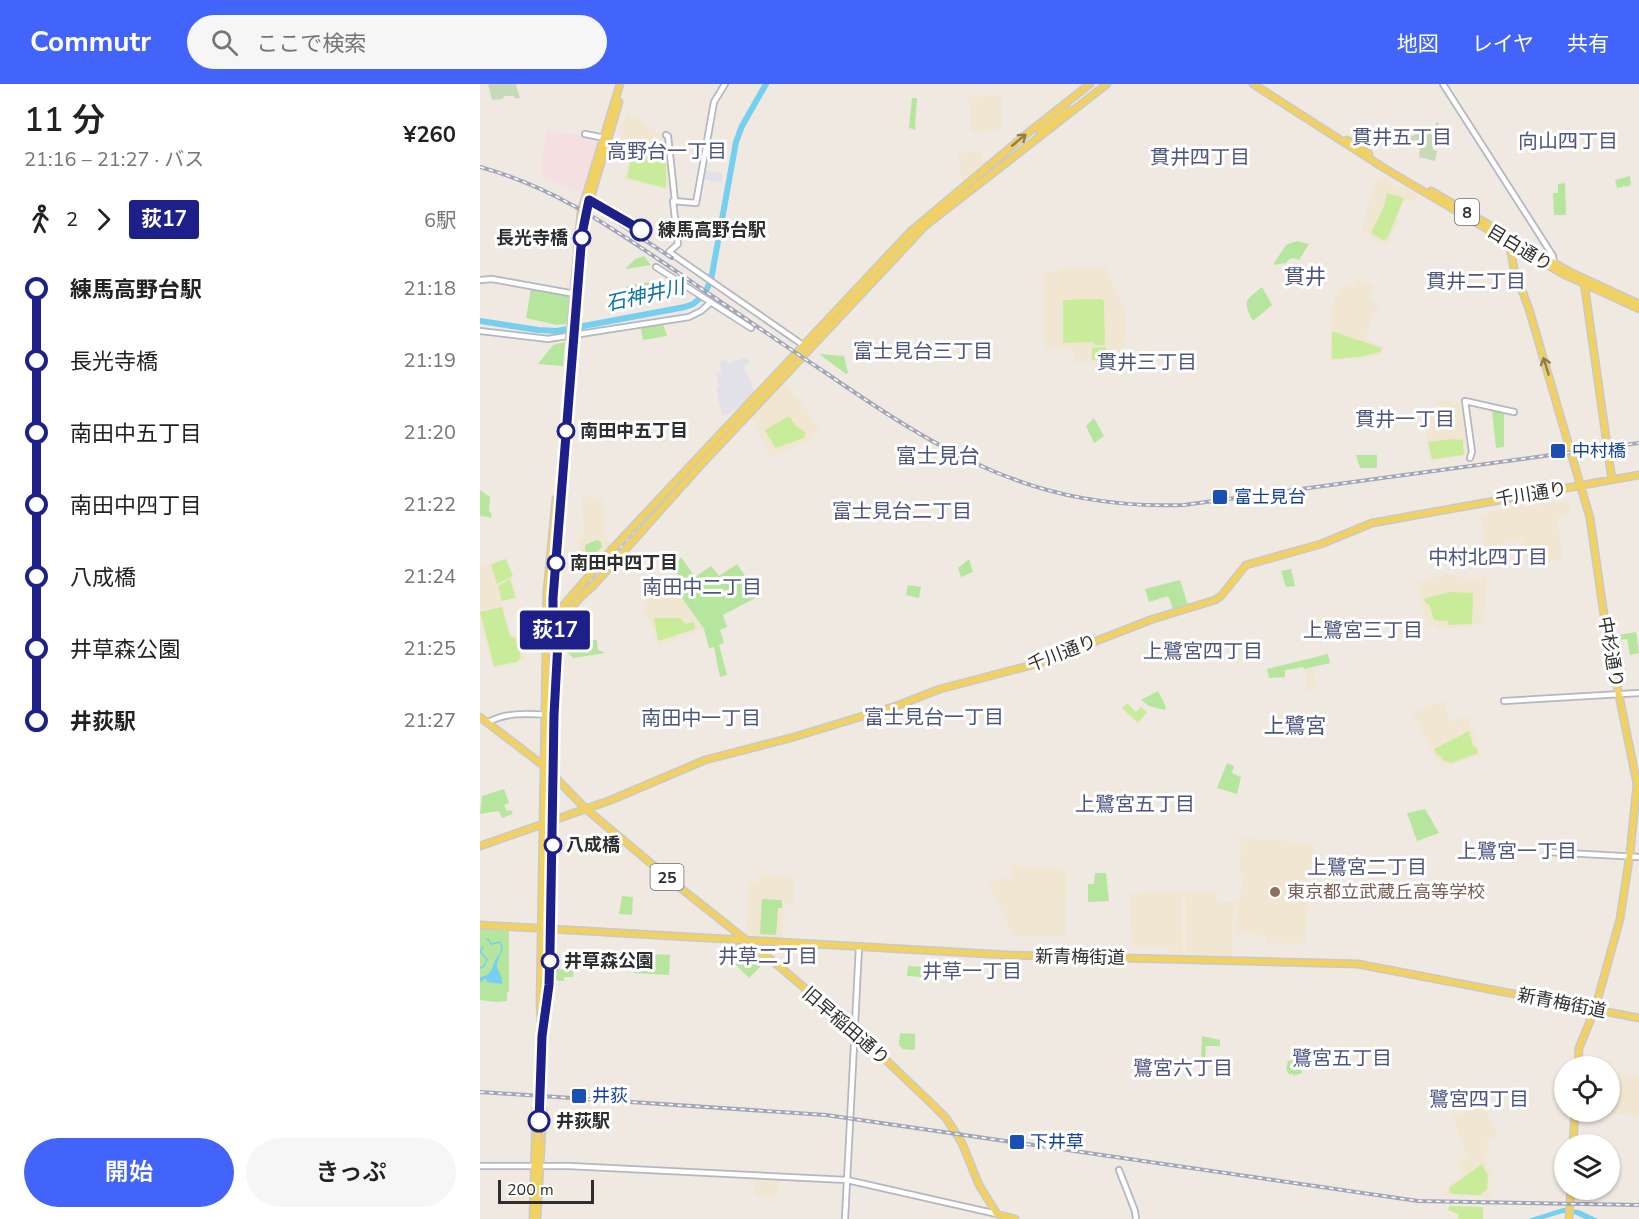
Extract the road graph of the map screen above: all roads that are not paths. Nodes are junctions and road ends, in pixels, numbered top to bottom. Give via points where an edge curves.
1 (622, 84) edge
2 (725, 84) edge
3 (1253, 84) edge
4 (1259, 84) edge
5 (1443, 84) edge
6 (1099, 85) edge
7 (1087, 93) junction
8 (1040, 129) dead end
9 (585, 134) dead end
10 (666, 135) dead end
11 (605, 138) junction
12 (587, 199) junction
13 (675, 201) junction
14 (626, 222) dead end
15 (1509, 241) junction
16 (1554, 266) junction
17 (656, 267) dead end
18 (480, 279) edge
19 (1584, 282) junction
20 (575, 294) junction
21 (711, 302) junction
22 (1639, 304) edge
23 (1639, 309) edge
24 (751, 328) dead end
25 (480, 331) edge
26 (572, 335) junction
27 (803, 345) junction
28 (1514, 412) dead end
29 (1470, 458) dead end
30 (1639, 475) edge
31 (1612, 480) junction
32 (1581, 486) junction
33 (555, 515) junction
34 (649, 520) dead end
35 (636, 525) junction
36 (582, 587) dead end
37 (582, 595) junction
38 (553, 598) junction
39 (564, 604) junction
40 (549, 609) dead end
41 (553, 617) junction
42 (556, 632) junction
43 (547, 642) junction
44 (1618, 693) junction
45 (1639, 693) edge
46 (1504, 701) dead end
47 (553, 704) dead end
48 (546, 715) junction
49 (554, 715) junction
50 (480, 717) edge
51 (487, 723) junction
52 (545, 740) junction
53 (554, 740) junction
54 (544, 750) junction
55 (554, 750) junction
56 (544, 766) junction
57 (554, 777) junction
58 (543, 806) junction
59 (553, 806) junction
60 (586, 809) junction
61 (552, 820) junction
62 (544, 824) junction
63 (552, 839) junction
64 (544, 840) junction
65 (480, 846) edge
66 (1548, 852) dead end
67 (1630, 856) junction
68 (1639, 857) edge
69 (551, 915) junction
70 (542, 916) junction
71 (480, 925) edge
72 (542, 929) junction
73 (551, 930) junction
74 (750, 941) junction
75 (859, 947) junction
76 (540, 994) junction
77 (548, 994) junction
78 (1595, 1010) junction
79 (1639, 1018) edge
80 (855, 1031) junction
81 (542, 1036) junction
82 (1579, 1056) edge
83 (540, 1109) dead end
84 (537, 1165) junction
85 (480, 1166) edge
86 (1119, 1170) dead end
87 (847, 1180) junction
88 (997, 1214) junction
89 (532, 1219) edge
90 (537, 1219) edge
91 (845, 1219) edge
92 (1015, 1219) edge
93 (1136, 1219) edge

1 - 11 main road
2 - 13 street via 714,102 696,202
3 - 15 main road, 目白通り / 8 via 1384,168
4 - 16 main road, 目白通り / 8
5 - 16 street via 1547,246
6 - 7 main road
6 - 7 main road
7 - 8 main road
27 -> 7 main road via 918,224
7 - 37 main road via 1020,153 920,231
9 - 11 street
10 - 13 street
11 - 12 main road
12 - 14 street
12 - 20 main road via 579,226
13 - 27 street via 678,244 670,253
15 - 16 main road, 目白通り / 8
32 -> 15 main road, 中杉通り via 1514,269
16 - 19 main road, 目白通り / 8
17 - 21 street
18 - 20 street
19 - 22 main road, 目白通り / 8
19 - 23 main road, 目白通り / 8
19 - 31 main road
20 - 26 main road
21 - 24 street
21 - 25 street via 689,317 554,339
26 - 33 main road
26 - 38 main road
27 - 35 main road
28 - 29 street via 1465,401
30 - 31 main road, 千川通り
31 - 32 main road, 千川通り
32 - 44 main road, 中杉通り via 1590,518
32 - 60 main road, 千川通り via 1372,523 1321,544 1246,566 1215,600 1150,620 1040,663 940,690 802,735 713,757
33 - 40 main road
33 - 43 main road
34 - 37 main road
35 - 36 main road
35 - 39 main road
37 - 42 main road
38 - 39 main road via 556,605
38 - 41 main road
39 - 41 main road
41 - 42 main road
41 - 43 main road
42 - 47 main road
42 - 49 main road
43 - 48 main road
44 - 45 street
44 - 46 street
44 - 67 main road, 中杉通り via 1637,787
48 - 49 street
48 - 51 street via 515,715
48 - 52 main road
49 - 53 main road
50 - 51 main road, 旧早稲田通り / 25
51 - 56 main road, 旧早稲田通り / 25
52 - 53 main road
52 - 54 main road
53 - 55 main road
54 - 55 main road
54 - 56 main road
55 - 57 main road
56 - 57 main road, 旧早稲田通り / 25
56 - 58 main road
57 - 59 main road
57 - 60 main road, 旧早稲田通り / 25
58 - 59 main road
58 - 62 main road
59 - 61 main road
60 - 61 main road, 千川通り
60 - 74 main road, 旧早稲田通り / 25
61 - 62 main road, 千川通り
61 - 63 main road
62 - 64 main road
62 - 65 main road, 千川通り
63 - 64 main road via 549,836
63 - 69 main road
64 - 70 main road
66 - 67 street
67 - 68 street
67 - 78 main road, 中杉通り via 1620,919
69 - 70 main road
69 - 73 main road
70 - 72 main road
71 - 72 main road, 新青梅街道
72 - 73 main road, 新青梅街道
72 - 76 main road
73 - 74 main road, 新青梅街道
73 - 77 main road
74 - 75 main road, 新青梅街道
74 - 80 main road, 旧早稲田通り / 25
75 - 78 main road, 新青梅街道 via 1358,964
75 - 80 street
76 - 77 main road
76 - 81 main road
77 - 81 main road
78 - 79 main road, 新青梅街道
78 - 82 main road, 中杉通り
80 - 87 street
80 - 88 main road, 旧早稲田通り / 25 via 946,1118
81 - 84 main road, bridge
83 - 84 main road
84 - 85 street
84 - 87 street
84 - 89 main road
84 - 90 main road
86 - 93 street
87 - 88 street
87 - 91 street
88 - 92 main road

